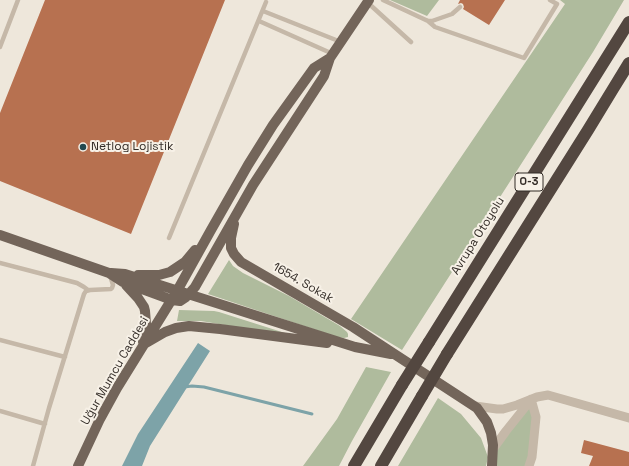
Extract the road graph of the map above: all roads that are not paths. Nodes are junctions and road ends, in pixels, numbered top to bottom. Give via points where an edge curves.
1 (18, 0) edge
2 (383, 0) edge
3 (550, 0) edge
4 (266, 2) dead end
5 (367, 3) edge
6 (460, 7) dead end
7 (263, 11) junction
8 (259, 21) junction
9 (428, 21) junction
10 (629, 22) edge
11 (341, 42) junction
12 (412, 42) dead end
13 (0, 47) edge
14 (331, 56) junction
15 (629, 63) edge
16 (238, 210) junction
17 (0, 236) edge
18 (207, 237) junction
19 (169, 238) dead end
20 (0, 263) edge
21 (109, 273) junction
22 (124, 278) junction
23 (88, 290) junction
24 (178, 291) junction
25 (189, 295) junction
26 (172, 300) junction
27 (0, 340) edge
28 (143, 346) junction
29 (355, 347) junction
30 (398, 356) junction
31 (65, 358) junction
32 (531, 399) junction
33 (475, 406) junction
34 (0, 411) edge
35 (629, 418) edge
36 (45, 424) junction
37 (493, 448) junction
38 (33, 466) edge
39 (78, 466) edge
40 (354, 466) edge
41 (380, 466) edge
42 (492, 466) edge
43 (529, 466) edge

1 - 13 lane
2 - 9 lane
3 - 9 lane via 558,4 524,58 435,27
4 - 7 lane
5 - 11 main road
5 - 12 lane
6 - 9 lane via 452,14
7 - 8 lane
7 - 11 lane
8 - 14 lane
8 - 19 lane
10 - 40 highway, Avrupa Otoyolu / O-3, bridge
11 - 14 main road
14 - 16 main road via 324,76
14 - 18 main road via 314,68 273,126
15 - 41 highway, O-3, bridge
16 - 25 main road
16 - 30 main road, 1654. Sokak via 231,243 232,251 238,260
17 - 21 main road
18 - 22 main road via 185,262 170,272
18 - 24 main road, Uğur Mumcu Caddesi
20 - 23 lane via 76,283
21 - 22 main road
21 - 23 lane via 112,288
22 - 24 main road, 1654. Sokak
22 - 26 main road
22 - 28 main road via 146,313
23 - 31 lane via 84,294
24 - 25 main road, 1654. Sokak
24 - 26 main road, Uğur Mumcu Caddesi
25 - 26 main road via 180,300
25 - 29 main road, 1654. Sokak
26 - 28 main road, Uğur Mumcu Caddesi
27 - 31 lane
28 - 29 main road via 165,332 189,326
28 - 39 main road, Uğur Mumcu Caddesi via 100,419
29 - 30 main road, 1654. Sokak
30 - 33 main road, 1654. Sokak
31 - 36 lane
32 - 33 street via 504,409
32 - 35 street via 548,395
32 - 37 street
32 - 43 street via 536,417
33 - 37 main road, 1654. Sokak via 488,425
34 - 36 lane
36 - 38 lane
37 - 42 main road, 1654. Sokak

